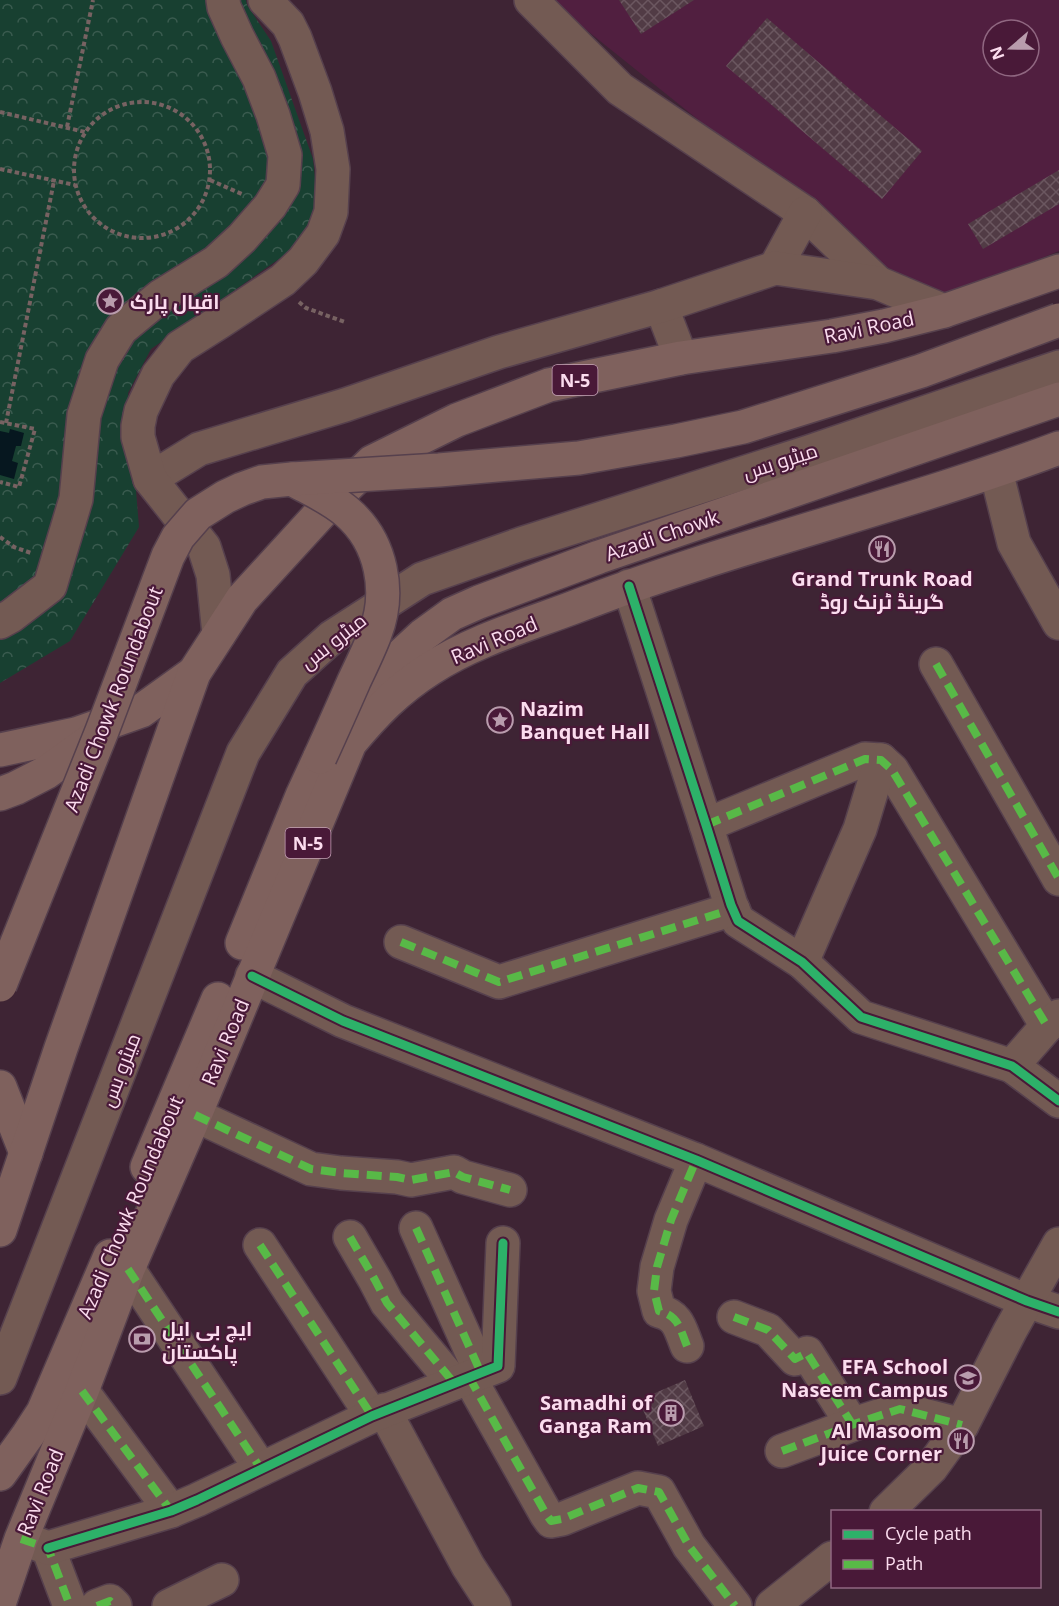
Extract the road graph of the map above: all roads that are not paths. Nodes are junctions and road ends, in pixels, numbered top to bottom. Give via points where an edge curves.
1 (223, 0) edge
2 (265, 0) edge
3 (531, 0) edge
4 (805, 213) junction
5 (775, 268) junction
6 (1059, 271) edge
7 (878, 283) junction
8 (661, 306) junction
9 (944, 311) junction
10 (1059, 320) edge
11 (681, 358) junction
12 (1059, 367) edge
13 (1059, 399) edge
14 (1059, 448) edge
15 (996, 471) junction
16 (150, 479) junction
17 (292, 479) junction
18 (629, 586) junction
19 (0, 622) edge
20 (1059, 623) edge
21 (219, 634) junction
22 (936, 664) dead end
23 (194, 673) junction
24 (102, 731) junction
25 (0, 750) edge
26 (320, 757) junction
27 (881, 760) junction
28 (0, 794) edge
29 (706, 825) junction
30 (1059, 879) edge
31 (733, 909) junction
32 (401, 942) dead end
33 (802, 962) junction
34 (252, 976) junction
35 (0, 985) edge
36 (1053, 1021) edge
37 (1012, 1066) junction
38 (0, 1087) edge
39 (1059, 1101) edge
40 (195, 1115) junction
41 (26, 1153) junction
42 (696, 1160) junction
43 (510, 1190) dead end
44 (416, 1228) dead end
45 (0, 1230) edge
46 (350, 1237) dead end
47 (503, 1243) dead end
48 (1059, 1244) edge
49 (260, 1245) dead end
50 (128, 1269) junction
51 (1027, 1301) junction
52 (1059, 1312) edge
53 (734, 1317) dead end
54 (687, 1346) dead end
55 (0, 1378) edge
56 (468, 1378) junction
57 (82, 1391) junction
58 (378, 1413) junction
59 (852, 1424) junction
60 (962, 1425) junction
61 (782, 1451) dead end
62 (5, 1462) edge
63 (261, 1469) junction
64 (888, 1510) edge
65 (171, 1511) junction
66 (35, 1543) junction
67 (831, 1559) edge
68 (222, 1580) dead end
69 (0, 1600) edge
70 (70, 1606) edge
71 (97, 1606) edge
72 (115, 1606) edge
73 (169, 1606) edge
74 (494, 1606) edge
75 (735, 1606) edge
76 (772, 1606) edge

1 - 19 street via 273,115 285,155 283,185 270,206 216,262 161,296 122,329 102,360 84,415 76,499 50,586
2 - 16 street via 288,24 295,38 327,131 333,169 331,212 323,234 283,280 180,346 158,375 138,426
3 - 4 street via 620,89
4 - 5 street
4 - 7 street
5 - 7 street
5 - 8 street
6 - 9 main road, Ravi Road / N-5
7 - 9 street
8 - 11 street
8 - 16 street via 499,352 345,405 199,449
9 - 11 main road, Ravi Road / N-5 via 884,326
10 - 17 main road, bridge via 921,371 743,427 676,441 579,458
11 - 21 main road, Ravi Road / N-5 via 549,385 457,420 372,462 249,591
12 - 55 street, میٹرو بس via 422,579 332,637 292,674 243,753
13 - 26 main road, Azadi Chowk, bridge via 599,557 452,614 396,660
14 - 15 main road, N-5
15 - 18 main road, Ravi Road / N-5
15 - 20 street via 1014,543
16 - 21 street via 204,547 213,575
17 - 24 main road, Azadi Chowk Roundabout, bridge via 262,482 225,497 198,514 178,537
17 - 26 main road, bridge via 330,499 356,520 369,539 382,576 376,633
18 - 29 street
18 - 34 main road, Ravi Road / N-5 via 477,645 431,669 390,698 350,743
21 - 23 main road, Ravi Road / N-5
22 - 30 street
23 - 25 main road via 141,711 76,734
23 - 41 main road, Ravi Road / N-5
24 - 28 main road via 47,772
24 - 35 main road, Azadi Chowk Roundabout, bridge
26 - 62 main road, Azadi Chowk Roundabout via 62,1370 37,1423
27 - 29 street via 865,759
27 - 33 street via 860,829
27 - 36 street via 892,771
29 - 31 street
31 - 32 street via 499,982
31 - 33 street via 738,921
33 - 37 street via 861,1017
34 - 40 main road, Ravi Road / N-5
34 - 42 street via 343,1021
36 - 37 street
37 - 39 street
38 - 41 main road
40 - 43 street via 311,1169 411,1180 454,1172
40 - 50 main road, Ravi Road / N-5
41 - 45 main road, Ravi Road / N-5
42 - 51 street
42 - 54 street via 672,1220 654,1291 659,1311 677,1319
44 - 56 street
46 - 56 street via 387,1303
47 - 56 street via 498,1366
48 - 51 street
49 - 58 street
50 - 57 main road, Ravi Road / N-5
50 - 63 street
51 - 52 street
51 - 60 street
53 - 59 street via 768,1330 795,1359 807,1353
56 - 58 street
56 - 75 street via 551,1521 638,1488 659,1492 689,1546
57 - 65 street
57 - 66 main road, Ravi Road / N-5
58 - 63 street
58 - 74 street
59 - 60 street via 900,1409
59 - 61 street
60 - 64 street via 931,1468
63 - 65 street
65 - 66 street
66 - 69 main road, Ravi Road / N-5
66 - 70 street
67 - 76 street
68 - 73 street
71 - 72 street via 111,1601

